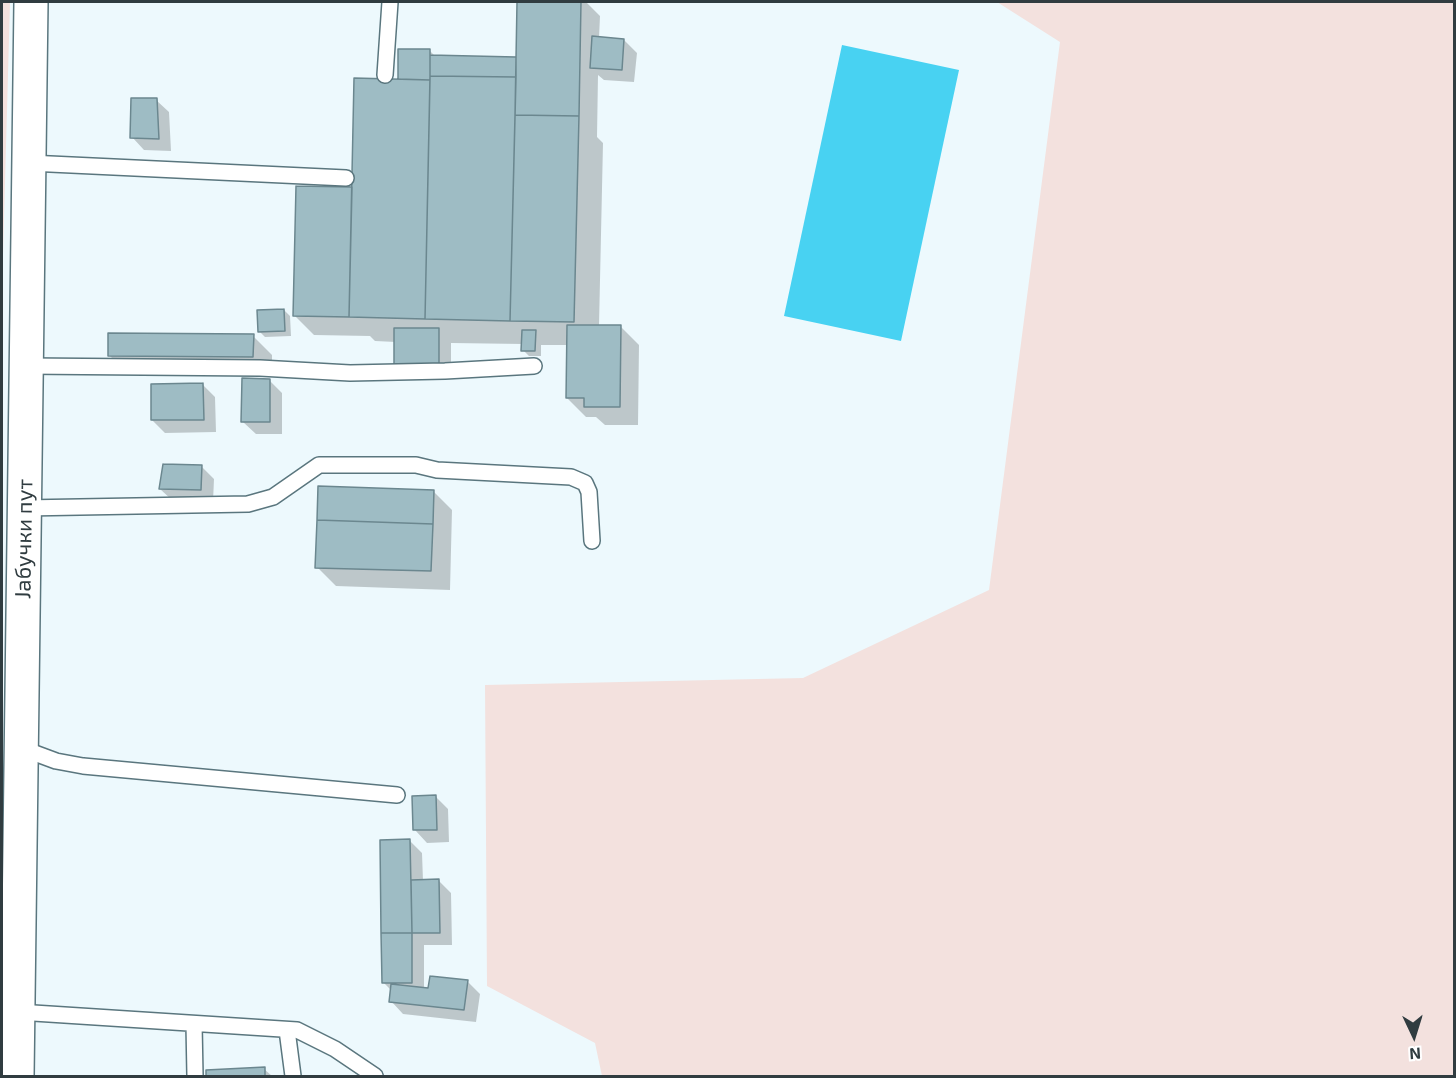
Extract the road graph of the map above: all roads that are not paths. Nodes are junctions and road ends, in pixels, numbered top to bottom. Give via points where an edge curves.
1 (32, 2) edge
2 (390, 2) edge
3 (385, 75) dead end
4 (29, 163) junction
5 (346, 178) dead end
6 (26, 366) junction
7 (534, 366) dead end
8 (24, 508) junction
9 (592, 541) dead end
10 (21, 748) junction
11 (397, 795) dead end
12 (18, 1012) junction
13 (194, 1024) junction
14 (287, 1030) junction
15 (17, 1077) edge
16 (195, 1077) edge
17 (293, 1077) edge
18 (375, 1077) edge

1 - 4 main road, Јабучки пут
2 - 3 lane
4 - 5 lane
4 - 6 main road, Јабучки пут
6 - 7 lane via 350,372
6 - 8 main road, Јабучки пут
8 - 9 lane via 248,504 273,497 319,465 416,465 437,470 571,477 585,483 590,492
8 - 10 main road, Јабучки пут
10 - 11 lane via 83,766
10 - 12 main road, Јабучки пут
12 - 13 lane
12 - 15 main road, Јабучки пут
13 - 14 lane
13 - 16 lane
14 - 17 lane
14 - 18 lane via 297,1030 335,1049

